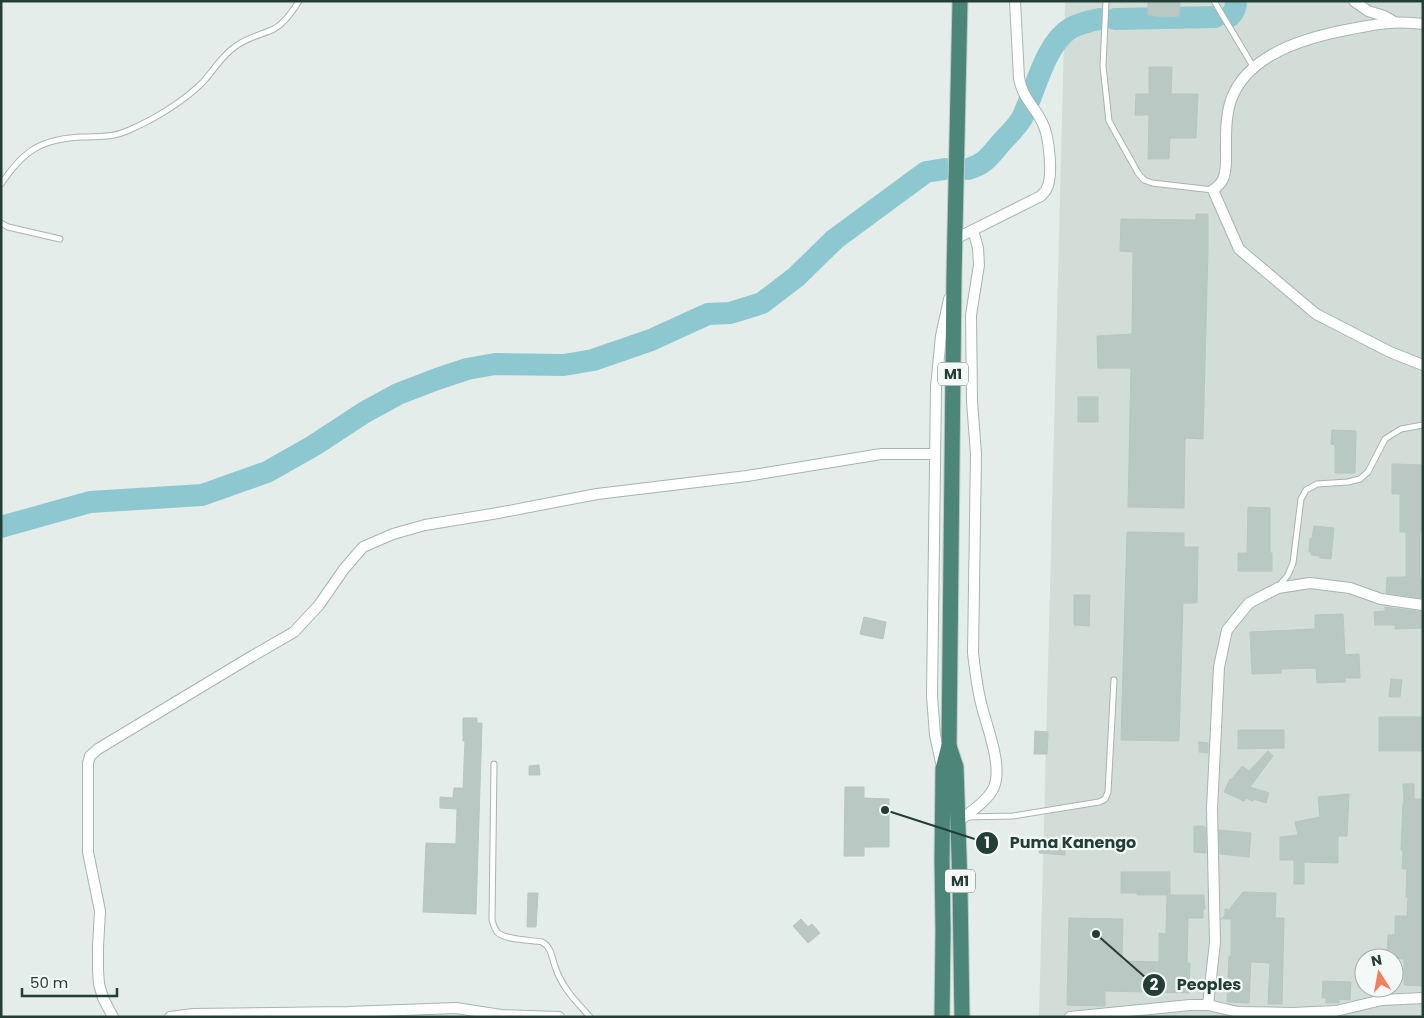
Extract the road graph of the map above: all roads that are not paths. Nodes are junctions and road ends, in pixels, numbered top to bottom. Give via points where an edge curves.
1 (299, 1) edge
2 (960, 1) edge
3 (1015, 1) edge
4 (1106, 1) edge
5 (1214, 1) edge
6 (1354, 1) edge
7 (1394, 21) junction
8 (1423, 24) edge
9 (1254, 69) junction
10 (1, 184) edge
11 (1213, 190) junction
12 (1, 223) edge
13 (973, 230) junction
14 (60, 239) dead end
15 (955, 239) junction
16 (954, 276) junction
17 (1423, 365) edge
18 (1423, 424) edge
19 (935, 454) junction
20 (1278, 588) junction
21 (1423, 605) edge
22 (1114, 680) dead end
23 (949, 746) junction
24 (494, 764) dead end
25 (943, 769) junction
26 (961, 820) junction
27 (1423, 998) edge
28 (1208, 1005) junction
29 (113, 1017) edge
30 (170, 1017) edge
31 (559, 1017) edge
32 (590, 1017) edge
33 (942, 1017) edge
34 (962, 1017) edge
35 (1070, 1017) edge

1 - 10 lane via 282,23 229,51 203,82 176,104 113,136 64,139 32,149 21,157
2 - 15 highway, M1
3 - 13 street via 1020,84 1047,135 1049,182 1041,196
4 - 11 lane via 1103,66 1109,120 1138,173 1152,183
5 - 9 lane
6 - 7 street via 1368,11
7 - 8 street
7 - 9 street via 1306,40 1282,49
9 - 11 street via 1231,100 1226,129 1225,172
11 - 17 street via 1239,249 1316,314
12 - 14 lane
13 - 15 street
13 - 26 street via 979,265 971,315 976,454 973,653 996,772 988,797
15 - 16 highway, M1
16 - 19 street via 941,336
16 - 23 highway, M1
18 - 20 lane via 1401,429 1385,439 1368,472 1360,479 1317,484 1306,490 1301,499 1293,562
19 - 25 street via 932,696 935,735
19 - 29 street via 881,454 747,476 597,494 425,525 393,534 363,548 294,632 90,756 88,852 100,911 99,984
20 - 21 street via 1320,584 1350,588 1381,599
20 - 28 street via 1249,604 1227,630 1219,666 1212,808 1215,942
22 - 26 lane via 1105,799 1012,816
23 - 25 highway, M1
23 - 26 highway, M1 via 956,767
24 - 32 lane via 494,927 504,936 547,944 566,991
25 - 33 highway, M1
26 - 34 highway, M1
27 - 28 street via 1382,1000 1336,1011 1293,1013 1238,1012
28 - 35 street
30 - 31 street via 456,1008 502,1015

